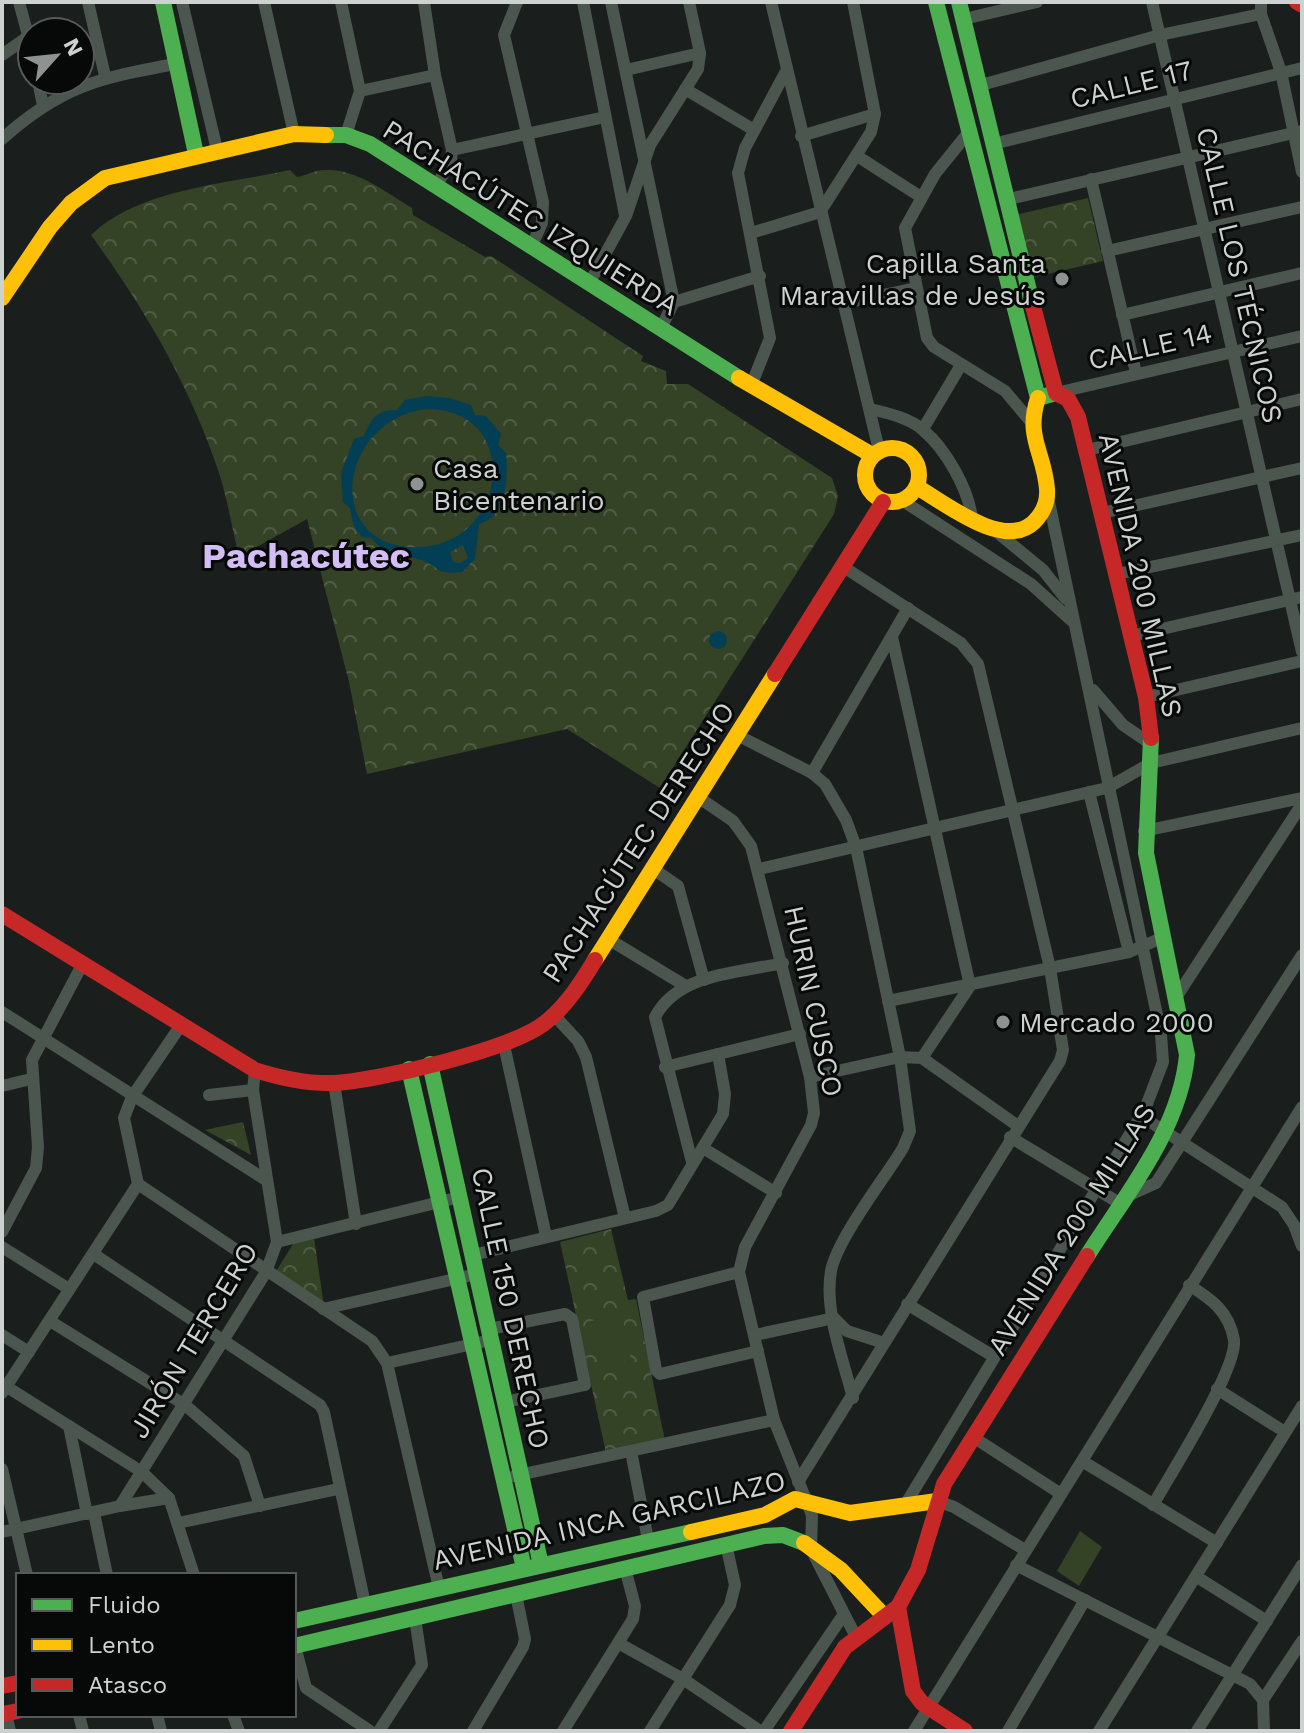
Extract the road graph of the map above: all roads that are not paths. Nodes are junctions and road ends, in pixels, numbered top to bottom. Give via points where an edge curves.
1 (88, 2) edge
2 (163, 2) edge
3 (182, 2) edge
4 (264, 2) edge
5 (341, 2) edge
6 (424, 2) edge
7 (517, 2) edge
8 (583, 2) edge
9 (611, 2) edge
10 (689, 2) edge
11 (771, 2) edge
12 (853, 2) edge
13 (938, 2) edge
14 (1037, 2) edge
15 (1152, 2) edge
16 (1261, 8) edge
17 (961, 10) edge
18 (1160, 35) junction
19 (700, 53) junction
20 (175, 64) junction
21 (1302, 68) edge
22 (626, 70) junction
23 (1281, 72) junction
24 (785, 73) junction
25 (435, 75) junction
26 (105, 76) junction
27 (981, 85) junction
28 (685, 89) junction
29 (360, 91) junction
30 (41, 96) edge
31 (1174, 98) junction
32 (43, 106) junction
33 (875, 114) junction
34 (605, 117) junction
35 (754, 130) junction
36 (1298, 132) edge
37 (968, 133) junction
38 (294, 134) junction
39 (346, 135) junction
40 (530, 136) junction
41 (801, 136) junction
42 (2, 139) edge
43 (993, 144) junction
44 (217, 150) junction
45 (452, 150) junction
46 (196, 154) junction
47 (646, 156) junction
48 (857, 156) junction
49 (1188, 157) junction
50 (1302, 172) edge
51 (1091, 179) junction
52 (437, 184) junction
53 (921, 197) junction
54 (1005, 200) junction
55 (1302, 207) edge
56 (820, 212) junction
57 (626, 216) junction
58 (1204, 229) junction
59 (751, 233) junction
60 (532, 245) junction
61 (1107, 251) junction
62 (1302, 273) edge
63 (760, 276) junction
64 (590, 282) junction
65 (916, 288) junction
66 (1219, 292) junction
67 (2, 298) edge
68 (674, 302) junction
69 (845, 303) junction
70 (1122, 315) junction
71 (661, 328) junction
72 (1302, 336) edge
73 (1233, 351) junction
74 (961, 365) junction
75 (1136, 373) junction
76 (751, 386) junction
77 (1056, 393) junction
78 (1038, 398) junction
79 (1302, 399) edge
80 (870, 409) junction
81 (1247, 414) junction
82 (1031, 422) junction
83 (923, 429) junction
84 (1087, 450) junction
85 (876, 453) junction
86 (1302, 468) edge
87 (1262, 479) junction
88 (917, 487) junction
89 (1048, 497) junction
90 (903, 501) junction
91 (883, 502) junction
92 (1102, 513) junction
93 (972, 519) junction
94 (997, 532) junction
95 (1302, 535) edge
96 (1276, 542) junction
97 (842, 566) junction
98 (1117, 574) junction
99 (1296, 598) edge
100 (1071, 605) junction
101 (908, 608) junction
102 (1076, 627) junction
103 (1131, 636) junction
104 (892, 637) junction
105 (1302, 652) edge
106 (1302, 661) edge
107 (1089, 684) junction
108 (1146, 697) junction
109 (1302, 728) edge
110 (737, 735) junction
111 (1151, 744) junction
112 (1151, 763) junction
113 (812, 773) junction
114 (1107, 788) junction
115 (1089, 792) junction
116 (698, 797) junction
117 (1302, 798) edge
118 (1302, 804) edge
119 (1014, 809) junction
120 (933, 827) junction
121 (1144, 831) junction
122 (856, 847) junction
123 (652, 868) junction
124 (759, 869) junction
125 (2, 914) edge
126 (1164, 937) junction
127 (610, 940) junction
128 (1145, 947) junction
129 (1129, 952) junction
130 (1302, 955) edge
131 (783, 963) junction
132 (82, 965) junction
133 (1050, 968) junction
134 (704, 980) junction
135 (684, 985) junction
136 (970, 986) junction
137 (1177, 996) junction
138 (888, 1001) junction
139 (2, 1012) edge
140 (554, 1015) junction
141 (181, 1025) junction
142 (1184, 1027) junction
143 (800, 1034) junction
144 (44, 1038) junction
145 (504, 1045) junction
146 (718, 1054) junction
147 (1163, 1055) junction
148 (900, 1057) junction
149 (922, 1058) junction
150 (430, 1064) junction
151 (665, 1067) junction
152 (409, 1069) junction
153 (255, 1070) junction
154 (810, 1077) junction
155 (31, 1079) junction
156 (334, 1083) junction
157 (2, 1086) edge
158 (253, 1090) junction
159 (209, 1095) dead end
160 (132, 1097) junction
161 (1302, 1107) edge
162 (1141, 1116) junction
163 (1166, 1130) junction
164 (1014, 1132) junction
165 (1181, 1141) junction
166 (703, 1148) junction
167 (692, 1162) junction
168 (266, 1180) junction
169 (138, 1184) junction
170 (1250, 1186) junction
171 (1097, 1190) junction
172 (776, 1193) junction
173 (460, 1197) junction
174 (1123, 1201) junction
175 (439, 1202) junction
176 (625, 1218) junction
177 (356, 1224) junction
178 (2, 1232) edge
179 (546, 1236) junction
180 (277, 1242) junction
181 (1302, 1246) edge
182 (2, 1247) edge
183 (95, 1255) junction
184 (473, 1255) junction
185 (266, 1272) junction
186 (739, 1272) junction
187 (477, 1274) junction
188 (458, 1278) junction
189 (1189, 1285) junction
190 (69, 1289) junction
191 (907, 1304) junction
192 (323, 1309) junction
193 (834, 1318) junction
194 (50, 1321) junction
195 (490, 1334) junction
196 (2, 1335) edge
197 (755, 1335) junction
198 (225, 1338) junction
199 (884, 1343) junction
200 (473, 1344) junction
201 (758, 1351) junction
202 (29, 1352) junction
203 (993, 1356) junction
204 (387, 1363) junction
205 (1217, 1389) junction
206 (4, 1390) edge
207 (853, 1398) junction
208 (505, 1402) junction
209 (185, 1405) junction
210 (1301, 1411) edge
211 (774, 1420) junction
212 (69, 1426) junction
213 (1285, 1432) junction
214 (973, 1437) junction
215 (631, 1451) junction
216 (1082, 1461) junction
217 (2, 1469) edge
218 (142, 1472) junction
219 (521, 1475) junction
220 (503, 1479) junction
221 (798, 1482) junction
222 (338, 1489) junction
223 (1061, 1494) junction
224 (169, 1498) junction
225 (808, 1501) junction
226 (937, 1501) junction
227 (905, 1505) junction
228 (1153, 1505) junction
229 (120, 1506) junction
230 (260, 1506) junction
231 (91, 1514) junction
232 (178, 1523) junction
233 (17, 1529) junction
234 (2, 1532) edge
235 (648, 1540) junction
236 (1217, 1543) junction
237 (726, 1544) junction
238 (811, 1549) junction
239 (1025, 1550) junction
240 (541, 1565) junction
241 (1016, 1565) junction
242 (1302, 1565) edge
243 (524, 1568) junction
244 (625, 1568) junction
245 (27, 1573) edge
246 (106, 1573) edge
247 (193, 1573) edge
248 (1197, 1577) junction
249 (439, 1588) junction
250 (516, 1594) junction
251 (1085, 1600) junction
252 (365, 1604) junction
253 (898, 1607) junction
254 (844, 1614) junction
255 (884, 1616) junction
256 (415, 1618) junction
257 (296, 1621) edge
258 (1267, 1621) junction
259 (1156, 1636) junction
260 (856, 1637) junction
261 (1302, 1641) edge
262 (620, 1644) junction
263 (296, 1646) edge
264 (296, 1653) edge
265 (1232, 1677) junction
266 (683, 1679) junction
267 (1263, 1700) junction
268 (929, 1708) junction
269 (9, 1713) edge
270 (10, 1731) edge
271 (370, 1731) edge
272 (379, 1731) edge
273 (473, 1731) edge
274 (563, 1731) edge
275 (650, 1731) edge
276 (762, 1731) edge
277 (791, 1731) edge
278 (914, 1731) edge
279 (965, 1731) edge
280 (1008, 1731) edge
281 (1099, 1731) edge
282 (1197, 1731) edge
283 (1264, 1731) edge

1 - 26 street
2 - 20 street
3 - 44 street
4 - 38 street
5 - 29 street
6 - 25 street
7 - 40 street via 504,35
8 - 34 street
9 - 22 street
10 - 19 street
11 - 24 street
12 - 33 street
13 - 17 street
13 - 37 street
14 - 17 street
15 - 18 street, CALLE LOS TÉCNICOS
16 - 18 street
16 - 23 street
17 - 27 street, AVENIDA 200 MILLAS
18 - 27 street
18 - 31 street, CALLE LOS TÉCNICOS
19 - 22 street
19 - 28 street via 698,69
20 - 26 street
20 - 46 street
21 - 23 street, CALLE 17
22 - 47 street
23 - 31 street, CALLE 17
23 - 36 street
24 - 35 street
24 - 41 street
25 - 29 street
25 - 45 street
26 - 32 street
27 - 43 street, AVENIDA 200 MILLAS
28 - 35 street
28 - 47 street
29 - 39 street
30 - 32 street
31 - 43 street, CALLE 17
31 - 49 street, CALLE LOS TÉCNICOS
32 - 42 street
33 - 41 street
33 - 48 street
34 - 40 street
34 - 57 street
35 - 59 street via 738,173
36 - 49 street
36 - 50 street
37 - 53 street
37 - 78 street
38 - 39 street, PACHACÚTEC IZQUIERDA
38 - 44 street, PACHACÚTEC IZQUIERDA
39 - 52 street, PACHACÚTEC IZQUIERDA
40 - 45 street
40 - 60 street via 544,212
41 - 56 street
43 - 54 street, AVENIDA 200 MILLAS
44 - 46 street, PACHACÚTEC IZQUIERDA
45 - 52 street
46 - 67 street, PACHACÚTEC IZQUIERDA via 118,172 82,193 50,227
47 - 57 street
47 - 68 street
48 - 53 street
48 - 56 street
49 - 51 street
49 - 58 street, CALLE LOS TÉCNICOS
51 - 54 street
51 - 61 street
52 - 60 street, PACHACÚTEC IZQUIERDA
53 - 65 street via 905,228
54 - 77 street, AVENIDA 200 MILLAS
55 - 58 street
56 - 59 street
56 - 69 street
57 - 64 street
58 - 61 street
58 - 66 street, CALLE LOS TÉCNICOS
59 - 63 street
60 - 64 street, PACHACÚTEC IZQUIERDA
61 - 70 street
62 - 66 street
63 - 68 street
63 - 76 street via 770,338
64 - 71 street, PACHACÚTEC IZQUIERDA
65 - 69 street
65 - 74 street via 927,338
66 - 70 street
66 - 73 street, CALLE LOS TÉCNICOS
68 - 71 street
69 - 80 street
70 - 75 street
71 - 76 street, PACHACÚTEC IZQUIERDA
72 - 73 street, CALLE 14
73 - 75 street, CALLE 14
73 - 81 street, CALLE LOS TÉCNICOS
74 - 82 street via 1005,391
74 - 83 street
75 - 77 street, CALLE 14
76 - 85 street, PACHACÚTEC IZQUIERDA
77 - 78 street
77 - 84 street, AVENIDA 200 MILLAS via 1074,407
78 - 82 street
79 - 81 street
80 - 83 street
80 - 85 street
81 - 84 street
81 - 87 street, CALLE LOS TÉCNICOS
82 - 89 street
83 - 93 street via 949,463
84 - 92 street, AVENIDA 200 MILLAS
85 - 88 street via 894,448 908,453 917,465
85 - 91 street via 865,469 866,485
86 - 87 street
87 - 92 street
87 - 96 street, CALLE LOS TÉCNICOS
88 - 90 street
88 - 93 street
89 - 94 street via 1028,527
89 - 100 street
90 - 91 street
90 - 102 street via 1031,584
91 - 97 street, PACHACÚTEC DERECHO
92 - 98 street, AVENIDA 200 MILLAS
93 - 94 street
94 - 100 street via 1043,570
95 - 96 street
96 - 98 street
96 - 99 street, CALLE LOS TÉCNICOS
97 - 101 street
97 - 110 street, PACHACÚTEC DERECHO
98 - 103 street, AVENIDA 200 MILLAS
99 - 103 street
99 - 105 street, CALLE LOS TÉCNICOS
100 - 102 street
101 - 104 street
101 - 119 street via 961,643 978,664
102 - 107 street
103 - 108 street, AVENIDA 200 MILLAS
104 - 113 street
104 - 120 street
106 - 108 street
107 - 111 street via 1123,725
107 - 114 street
108 - 111 street, AVENIDA 200 MILLAS
109 - 112 street
110 - 113 street
110 - 116 street, PACHACÚTEC DERECHO
111 - 112 street, AVENIDA 200 MILLAS
112 - 114 street
112 - 121 street, AVENIDA 200 MILLAS
113 - 122 street via 836,799
114 - 115 street
114 - 128 street
115 - 119 street
115 - 129 street
116 - 123 street, PACHACÚTEC DERECHO
116 - 124 street, HURIN CUSCO via 742,832
117 - 121 street
118 - 137 street
119 - 120 street
119 - 133 street
120 - 122 street
120 - 136 street
121 - 126 street, AVENIDA 200 MILLAS
122 - 124 street
122 - 138 street
123 - 127 street, PACHACÚTEC DERECHO
123 - 134 street via 678,886
124 - 131 street, HURIN CUSCO
125 - 132 street, PACHACÚTEC DERECHO
126 - 128 street
126 - 137 street, AVENIDA 200 MILLAS
127 - 135 street
127 - 140 street, PACHACÚTEC DERECHO
128 - 129 street
128 - 147 street
129 - 133 street
130 - 165 street
131 - 134 street
131 - 143 street, HURIN CUSCO
132 - 141 street, PACHACÚTEC DERECHO
132 - 144 street
133 - 136 street
133 - 164 street via 1063,1050
134 - 135 street
135 - 151 street via 664,999 655,1017
136 - 138 street
136 - 149 street
137 - 142 street, AVENIDA 200 MILLAS
138 - 148 street
139 - 144 street
140 - 145 street, PACHACÚTEC DERECHO
140 - 176 street via 586,1057
141 - 153 street, PACHACÚTEC DERECHO
141 - 160 street
142 - 147 street
142 - 163 street, AVENIDA 200 MILLAS via 1185,1078
143 - 146 street
143 - 154 street, HURIN CUSCO
144 - 155 street via 32,1060
144 - 160 street
145 - 150 street, PACHACÚTEC DERECHO
145 - 179 street
146 - 151 street
146 - 166 street via 724,1106
147 - 162 street
148 - 149 street
148 - 154 street
148 - 193 street via 910,1131 833,1263
149 - 164 street
150 - 152 street, PACHACÚTEC DERECHO
150 - 173 street, CALLE 150 DERECHO
151 - 167 street
152 - 156 street, PACHACÚTEC DERECHO
152 - 175 street, CALLE 150 DERECHO
153 - 156 street, PACHACÚTEC DERECHO via 294,1081
153 - 158 street, JIRÓN TERCERO
154 - 172 street, HURIN CUSCO via 811,1125
155 - 157 street
155 - 178 street via 36,1168
156 - 177 street
158 - 159 street
158 - 168 street, JIRÓN TERCERO
160 - 168 street
160 - 169 street via 124,1118
161 - 170 street
162 - 163 street
162 - 171 street
163 - 165 street
163 - 174 street, AVENIDA 200 MILLAS
164 - 171 street
164 - 191 street
165 - 170 street
165 - 174 street via 1156,1183
166 - 167 street
166 - 172 street
167 - 176 street via 668,1205
168 - 180 street, JIRÓN TERCERO
169 - 183 street
169 - 185 street
170 - 181 street via 1282,1207
170 - 189 street
171 - 174 street
171 - 203 street
172 - 186 street, HURIN CUSCO via 745,1247
173 - 175 street
173 - 184 street, CALLE 150 DERECHO
174 - 214 street, AVENIDA 200 MILLAS
175 - 177 street
175 - 188 street, CALLE 150 DERECHO
176 - 179 street
177 - 180 street
179 - 184 street
180 - 185 street, JIRÓN TERCERO
182 - 190 street
183 - 190 street
183 - 198 street
184 - 187 street, CALLE 150 DERECHO
185 - 192 street
185 - 198 street, JIRÓN TERCERO
186 - 197 street
186 - 201 street via 643,1297 656,1370 660,1374
187 - 188 street
187 - 195 street, CALLE 150 DERECHO
188 - 192 street
188 - 200 street, CALLE 150 DERECHO
189 - 205 street via 1220,1306 1234,1338
189 - 216 street
190 - 194 street
191 - 199 street
191 - 203 street
192 - 204 street via 372,1341
193 - 197 street
193 - 199 street via 847,1331
193 - 207 street
194 - 202 street
194 - 209 street
195 - 200 street
195 - 208 street, CALLE 150 DERECHO
195 - 208 street via 565,1314 572,1319 585,1385
196 - 202 street
197 - 201 street
198 - 209 street, JIRÓN TERCERO
198 - 222 street via 320,1405
199 - 207 street
200 - 204 street
200 - 220 street, CALLE 150 DERECHO
201 - 211 street
202 - 206 street
203 - 227 street
204 - 249 street
205 - 213 street
205 - 228 street
206 - 212 street
207 - 221 street
208 - 219 street, CALLE 150 DERECHO
209 - 218 street, JIRÓN TERCERO
209 - 230 street via 244,1456
210 - 213 street
211 - 215 street
211 - 221 street
212 - 218 street
212 - 231 street
213 - 236 street
214 - 223 street
214 - 226 street, AVENIDA 200 MILLAS
215 - 219 street
215 - 235 street
216 - 223 street
216 - 228 street
217 - 233 street
218 - 224 street
218 - 229 street, JIRÓN TERCERO
219 - 220 street
219 - 240 street, CALLE 150 DERECHO
220 - 243 street, CALLE 150 DERECHO
221 - 225 street
222 - 230 street
222 - 252 street
223 - 239 street
224 - 229 street
224 - 232 street
225 - 227 street, AVENIDA INCA GARCILAZO via 850,1513
225 - 235 street, AVENIDA INCA GARCILAZO via 795,1499 765,1515
225 - 238 street
226 - 227 street, AVENIDA INCA GARCILAZO
226 - 239 street
226 - 253 street, AVENIDA 200 MILLAS via 918,1570
228 - 236 street
229 - 231 street
230 - 232 street
231 - 233 street
231 - 246 street
232 - 247 street
233 - 234 street
233 - 245 street
235 - 240 street, AVENIDA INCA GARCILAZO
236 - 248 street
237 - 238 street, AVENIDA INCA GARCILAZO via 787,1535
237 - 244 street, AVENIDA INCA GARCILAZO
237 - 266 street via 735,1585 730,1605
238 - 254 street
238 - 255 street, AVENIDA INCA GARCILAZO
239 - 241 street
240 - 243 street, AVENIDA INCA GARCILAZO
241 - 251 street
241 - 268 street
242 - 258 street
243 - 249 street, AVENIDA INCA GARCILAZO
244 - 250 street, AVENIDA INCA GARCILAZO
244 - 262 street via 635,1612
248 - 258 street
248 - 259 street
249 - 252 street, AVENIDA INCA GARCILAZO
250 - 256 street, AVENIDA INCA GARCILAZO
250 - 273 street via 523,1647
251 - 259 street
251 - 280 street
252 - 257 street, AVENIDA INCA GARCILAZO
253 - 255 street, AVENIDA 200 MILLAS
253 - 268 street via 913,1691
254 - 260 street
254 - 276 street
255 - 260 street, AVENIDA 200 MILLAS
256 - 263 street, AVENIDA INCA GARCILAZO
256 - 272 street via 422,1665
258 - 265 street
259 - 265 street
259 - 281 street
260 - 277 street, AVENIDA 200 MILLAS
261 - 267 street
262 - 266 street
262 - 274 street
264 - 271 street via 306,1688
265 - 267 street via 1250,1684
265 - 282 street
266 - 275 street
266 - 276 street
267 - 283 street
268 - 278 street
268 - 279 street
269 - 270 street

